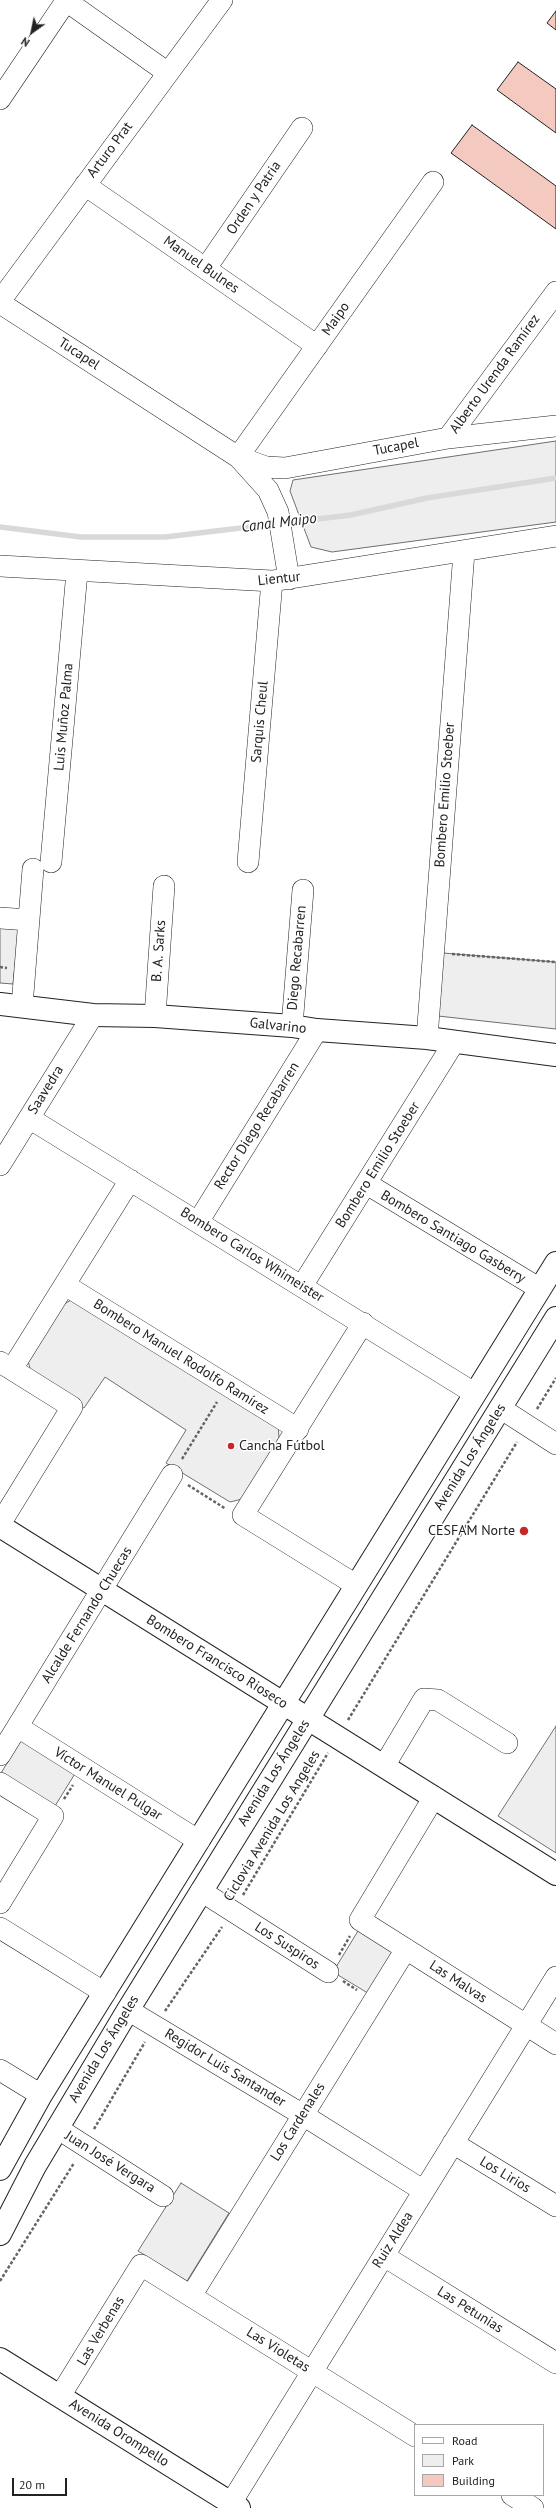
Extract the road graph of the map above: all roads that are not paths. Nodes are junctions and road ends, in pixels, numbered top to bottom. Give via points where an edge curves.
1 (66, 0) edge
2 (222, 0) edge
3 (168, 73) junction
4 (0, 99) edge
5 (302, 128) dead end
6 (433, 182) dead end
7 (85, 185) junction
8 (206, 268) junction
9 (556, 292) edge
10 (0, 302) edge
11 (317, 346) junction
12 (556, 426) edge
13 (448, 438) junction
14 (238, 457) junction
15 (556, 536) edge
16 (464, 552) junction
17 (0, 566) edge
18 (77, 572) junction
19 (281, 580) junction
20 (248, 862) dead end
21 (164, 886) dead end
22 (303, 890) dead end
23 (0, 918) edge
24 (29, 920) junction
25 (0, 1004) edge
26 (22, 1006) junction
27 (93, 1015) junction
28 (154, 1016) junction
29 (292, 1026) junction
30 (317, 1030) junction
31 (427, 1038) junction
32 (453, 1044) junction
33 (556, 1055) edge
34 (28, 1118) junction
35 (0, 1165) edge
36 (130, 1180) junction
37 (367, 1184) junction
38 (198, 1222) junction
39 (556, 1263) edge
40 (65, 1285) junction
41 (302, 1286) junction
42 (540, 1290) junction
43 (556, 1318) edge
44 (363, 1324) junction
45 (6, 1366) edge
46 (474, 1393) junction
47 (500, 1408) junction
48 (298, 1429) junction
49 (556, 1444) edge
50 (172, 1475) road end
51 (0, 1525) edge
52 (356, 1585) junction
53 (102, 1590) junction
54 (284, 1704) junction
55 (308, 1718) junction
56 (18, 1727) junction
57 (507, 1743) dead end
58 (0, 1755) edge
59 (384, 1766) junction
60 (0, 1783) edge
61 (434, 1798) junction
62 (199, 1842) junction
63 (556, 1874) edge
64 (201, 1891) junction
65 (0, 1903) edge
66 (0, 1928) edge
67 (406, 1949) junction
68 (328, 1972) road end
69 (556, 1977) edge
70 (105, 1993) junction
71 (128, 2010) junction
72 (526, 2025) junction
73 (556, 2044) edge
74 (0, 2070) edge
75 (41, 2095) junction
76 (303, 2115) junction
77 (57, 2128) junction
78 (453, 2143) junction
79 (0, 2169) edge
80 (424, 2191) junction
81 (163, 2196) dead end
82 (556, 2206) edge
83 (0, 2234) edge
84 (384, 2256) junction
85 (141, 2265) joint
86 (191, 2296) junction
87 (0, 2359) edge
88 (556, 2364) edge
89 (312, 2372) junction
90 (60, 2396) junction
91 (414, 2435) edge
92 (514, 2496) edge
93 (235, 2506) edge
94 (533, 2508) edge

1 - 3 street
1 - 4 street
2 - 3 street, Arturo Prat
3 - 7 street, Arturo Prat
5 - 8 street, Orden y Patria
6 - 11 street, Maipo
7 - 8 street, Manuel Bulnes
7 - 10 street, Arturo Prat
8 - 11 street, Manuel Bulnes
9 - 13 street, Alberto Urenda Ramírez
10 - 14 street, Tucapel
11 - 14 street, Maipo
12 - 13 street, Tucapel
13 - 14 street, Tucapel via 285,468 266,467
14 - 19 street, Tucapel via 268,490 279,521
15 - 16 street, Lientur
16 - 19 street, Lientur
16 - 31 street, Bombero Emilio Stoeber
17 - 18 street, Lientur
18 - 19 street, Lientur
18 - 24 street, Luis Muñoz Palma via 42,866
19 - 20 street, Sarquis Cheul
21 - 28 street, B. A. Sarks
22 - 29 street, Diego Recabarren
23 - 24 street
24 - 26 street, Luis Muñoz Palma
25 - 26 main road, Galvarino
26 - 27 main road, Galvarino
27 - 28 main road, Galvarino
27 - 34 street, Saavedra
28 - 29 main road, Galvarino
29 - 30 main road, Galvarino
30 - 31 main road, Galvarino
30 - 38 street, Rector Diego Recabarren
31 - 32 main road, Galvarino
32 - 33 main road, Galvarino
32 - 37 street, Bombero Emilio Stoeber
34 - 35 street, Saavedra
34 - 36 street, Bombero Carlos Whimeister
36 - 38 street, Bombero Carlos Whimeister
36 - 40 street
37 - 41 street, Bombero Emilio Stoeber
37 - 42 street, Bombero Santiago Gasberry
38 - 41 street, Bombero Carlos Whimeister
39 - 42 main road, Avenida Los Ángeles
40 - 45 street
40 - 48 street, Bombero Manuel Rodolfo Ramírez
41 - 44 street, Bombero Carlos Whimeister
42 - 46 main road, Avenida Los Ángeles
43 - 47 main road, Avenida Los Ángeles
44 - 46 street, Bombero Carlos Whimeister
44 - 48 street
45 - 51 street via 72,1407
46 - 52 main road, Avenida Los Ángeles
47 - 49 street
47 - 55 main road, Avenida Los Ángeles
48 - 52 street via 243,1515
50 - 53 street, Alcalde Fernando Chuecas
51 - 53 main road, Bombero Francisco Rioseco
52 - 54 main road, Avenida Los Ángeles
53 - 54 main road, Bombero Francisco Rioseco
53 - 56 street, Alcalde Fernando Chuecas
54 - 55 main road, Bombero Francisco Rioseco
54 - 62 main road, Avenida Los Ángeles
55 - 59 main road, Bombero Francisco Rioseco
55 - 64 main road, Avenida Los Ángeles
56 - 58 street, Alcalde Fernando Chuecas
56 - 62 street, Víctor Manuel Pulgar
57 - 59 street via 438,1700 424,1700
59 - 61 main road, Bombero Francisco Rioseco
60 - 65 street via 53,1816
61 - 63 main road, Bombero Francisco Rioseco
61 - 67 street, Las Malvas via 360,1920
62 - 70 main road, Avenida Los Ángeles
64 - 68 street, Los Suspiros
64 - 71 main road, Avenida Los Ángeles
66 - 70 street
67 - 72 street, Las Malvas
67 - 76 street, Los Cardenales
69 - 72 street, Ruiz Aldea
70 - 75 main road, Avenida Los Ángeles
71 - 76 street, Regidor Luis Santander
71 - 77 main road, Avenida Los Ángeles
72 - 73 street, Las Malvas
72 - 78 street, Ruiz Aldea
74 - 75 street
75 - 79 main road, Avenida Los Ángeles
76 - 80 street, Regidor Luis Santander
76 - 86 street, Los Cardenales
77 - 81 street, Juan José Vergara
77 - 83 main road, Avenida Los Ángeles
78 - 80 street, Ruiz Aldea
78 - 82 street, Los Lirios
80 - 84 street, Ruiz Aldea
84 - 88 street, Las Petunias
84 - 89 street, Ruiz Aldea
85 - 86 street, Las Violetas
85 - 90 street, Las Verbenas
86 - 89 street, Las Violetas
87 - 90 main road, Avenida Orompello
89 - 91 street, Las Violetas
89 - 93 street, Ruiz Aldea
90 - 93 main road, Avenida Orompello
92 - 94 street

